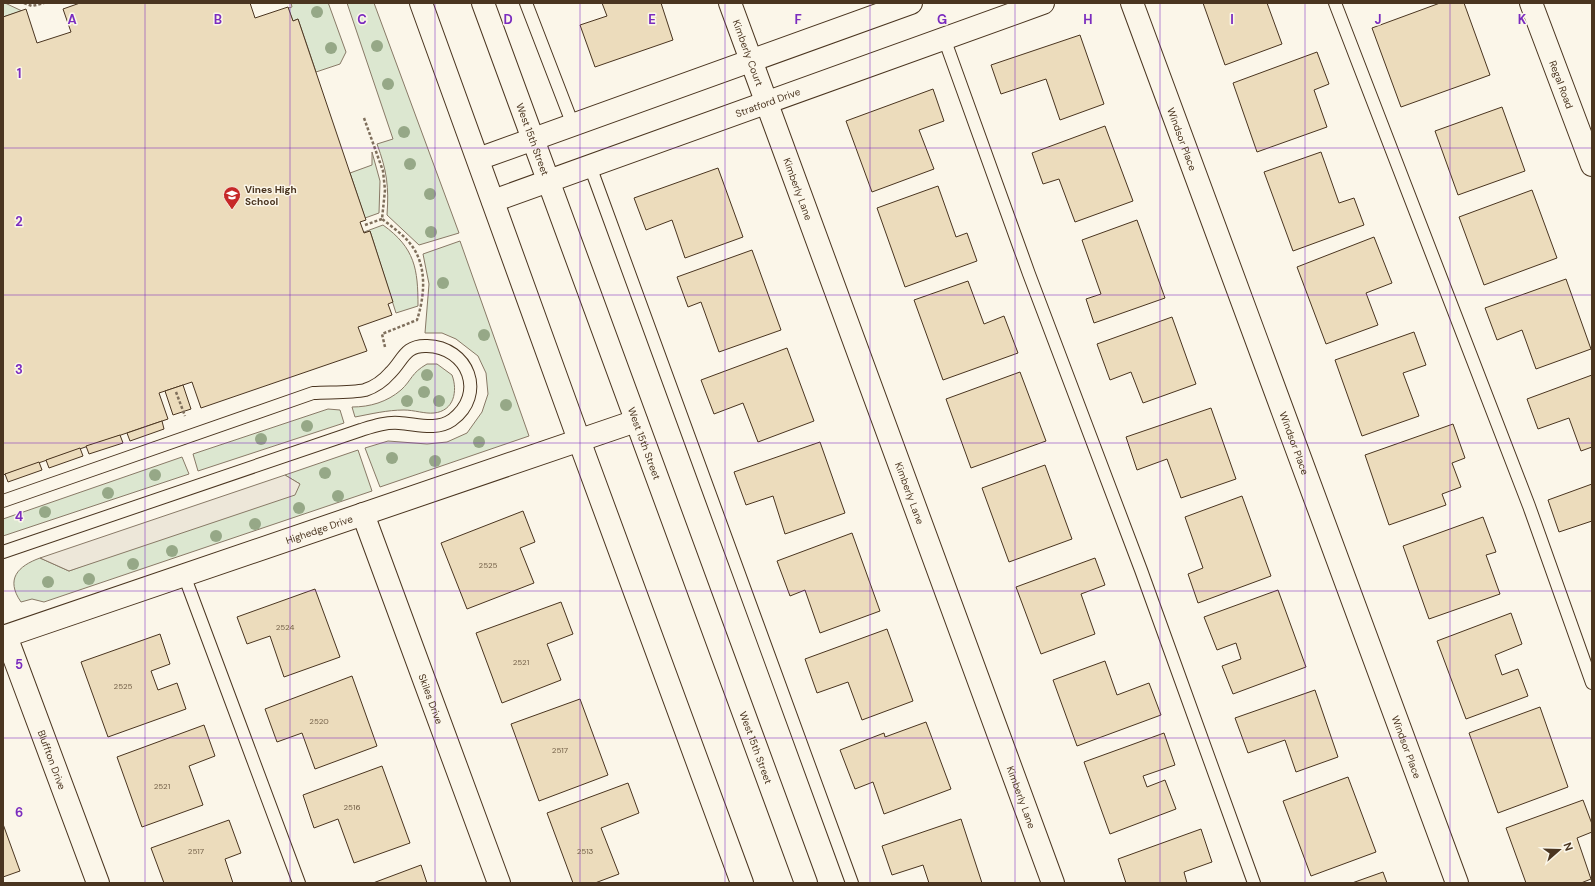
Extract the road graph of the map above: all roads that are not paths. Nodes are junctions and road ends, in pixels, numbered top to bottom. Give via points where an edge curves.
1 (421, 3) edge
2 (483, 3) edge
3 (526, 3) edge
4 (730, 3) edge
5 (911, 3) edge
6 (1043, 3) edge
7 (1132, 3) edge
8 (1335, 3) edge
9 (1532, 3) edge
10 (944, 38) junction
11 (750, 61) junction
12 (766, 104) junction
13 (574, 125) junction
14 (533, 139) junction
15 (478, 160) junction
16 (1592, 165) edge
17 (590, 166) junction
18 (548, 181) junction
19 (493, 201) junction
20 (636, 421) junction
21 (579, 440) junction
22 (3, 501) edge
23 (363, 514) junction
24 (3, 552) edge
25 (184, 575) junction
26 (4, 633) edge
27 (1592, 683) edge
28 (98, 883) edge
29 (299, 883) edge
30 (499, 883) edge
31 (742, 883) edge
32 (806, 883) edge
33 (852, 883) edge
34 (1053, 883) edge
35 (1254, 883) edge
36 (1457, 883) edge

1 - 15 street
2 - 14 street, West 15th Street
3 - 13 lane
4 - 11 street, Kimberly Court
5 - 11 street
6 - 10 street, Stratford Drive
7 - 36 street, Windsor Place
8 - 27 lane via 1529,506
9 - 16 street, Regal Road
10 - 12 street, Stratford Drive
10 - 35 lane
11 - 12 street, Kimberly Court
11 - 13 street
12 - 17 street, Stratford Drive
12 - 34 street, Kimberly Lane
13 - 14 street
14 - 15 street
14 - 18 street, West 15th Street
15 - 19 street
17 - 18 street, Stratford Drive
17 - 33 lane
18 - 19 street, Stratford Drive
18 - 20 street, West 15th Street
19 - 21 street
20 - 21 street, Highedge Drive
20 - 32 street, West 15th Street
21 - 23 street, Highedge Drive
21 - 31 street
22 - 24 lane via 313,393 364,390 391,372 401,357 411,349 426,346 443,348 458,356 468,371 470,390 463,409 452,420 434,427 399,423 361,430
23 - 25 street, Highedge Drive
23 - 30 street, Skiles Drive
25 - 26 street, Highedge Drive
25 - 29 lane
26 - 28 street, Bluffton Drive

